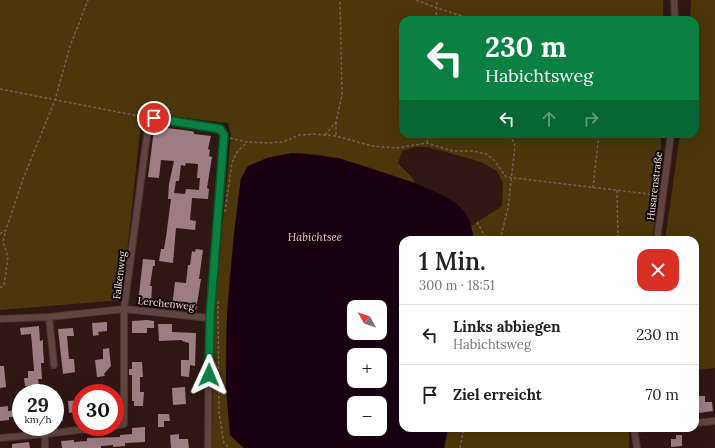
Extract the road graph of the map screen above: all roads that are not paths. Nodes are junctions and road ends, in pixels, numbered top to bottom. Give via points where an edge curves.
1 (674, 0) edge
2 (675, 16) edge
3 (670, 138) edge
4 (658, 236) edge
5 (124, 309) junction
6 (49, 317) junction
7 (0, 318) edge
8 (210, 318) junction
9 (54, 365) dead end
10 (124, 384) edge
11 (715, 421) edge
12 (699, 423) edge
13 (635, 432) edge
14 (22, 436) edge
15 (45, 436) edge
16 (0, 438) edge
17 (46, 448) edge
18 (208, 448) edge
19 (637, 448) edge

1 - 2 street
3 - 4 street, Husarenstraße
5 - 6 street, Lerchenweg
5 - 8 street, Lerchenweg
5 - 8 street, Falkenweg via 149,120 154,118 220,129 224,135
5 - 10 street, Falkenweg
6 - 7 street, Lerchenweg
6 - 9 street
8 - 18 street
11 - 12 street
13 - 19 street
14 - 16 street
15 - 17 street

